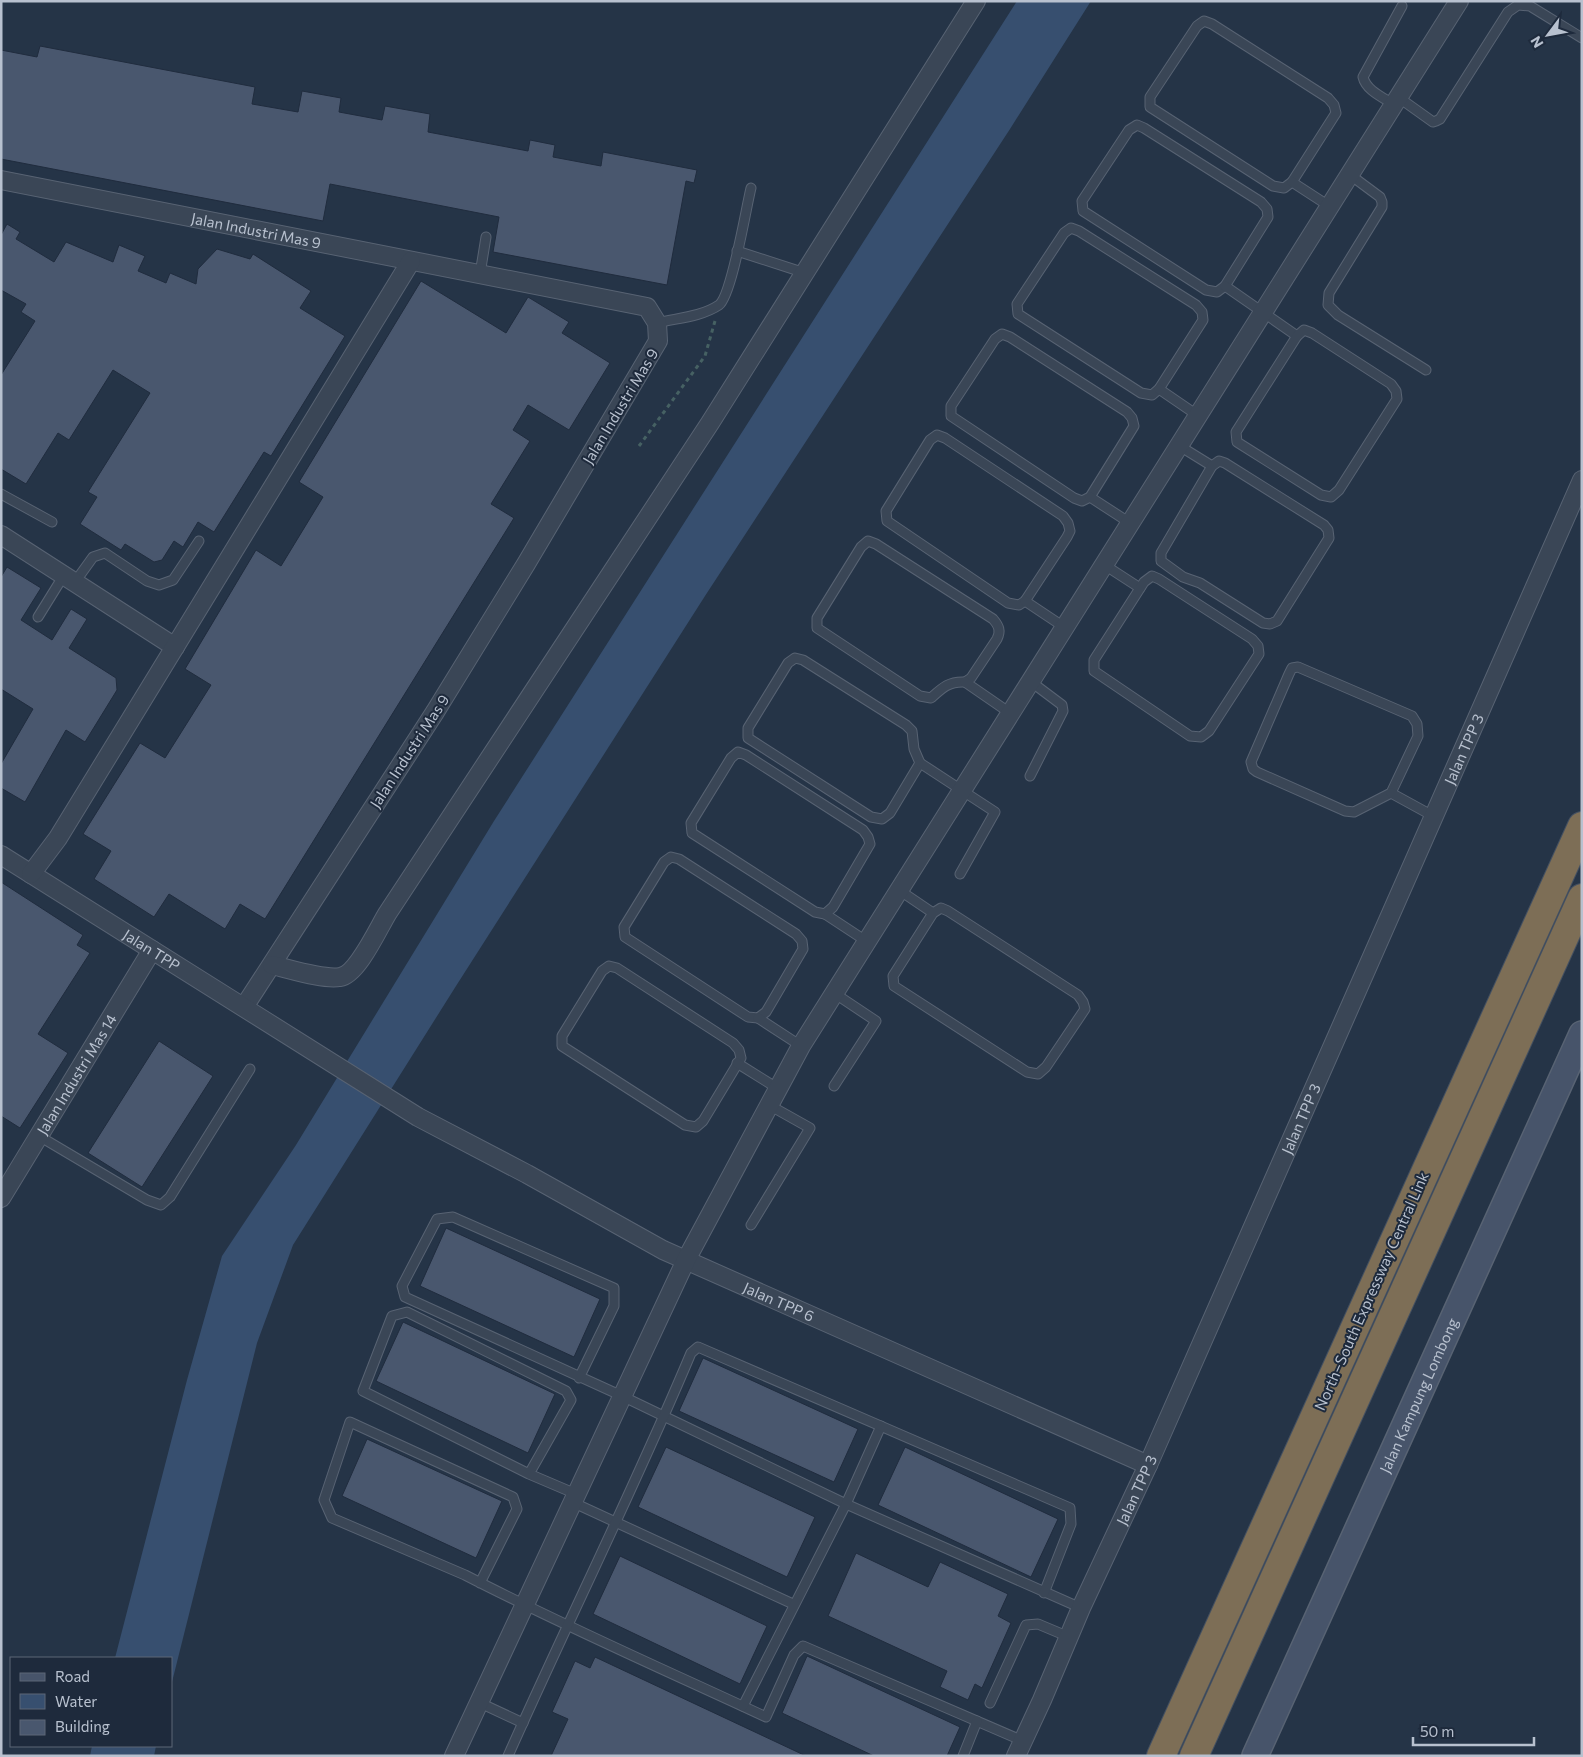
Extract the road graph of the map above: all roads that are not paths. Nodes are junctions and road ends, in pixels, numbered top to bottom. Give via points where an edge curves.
1 (976, 1) edge
2 (1459, 1) edge
3 (1402, 6) dead end
4 (1582, 38) edge
5 (1395, 101) junction
6 (1349, 174) junction
7 (1, 180) edge
8 (1292, 182) junction
9 (751, 188) dead end
10 (1329, 206) junction
11 (486, 237) dead end
12 (737, 251) junction
13 (411, 260) junction
14 (805, 272) junction
15 (480, 274) junction
16 (1224, 286) junction
17 (1262, 312) junction
18 (657, 323) junction
19 (1297, 336) junction
20 (1426, 370) dead end
21 (1159, 389) junction
22 (1197, 415) junction
23 (1178, 445) junction
24 (1212, 466) junction
25 (1582, 480) edge
26 (1, 494) edge
27 (1090, 497) junction
28 (52, 522) dead end
29 (1130, 523) junction
30 (1, 535) edge
31 (199, 541) dead end
32 (1103, 564) junction
33 (70, 579) junction
34 (1140, 588) junction
35 (1025, 601) junction
36 (38, 617) dead end
37 (1064, 627) junction
38 (175, 646) junction
39 (1030, 680) junction
40 (964, 682) junction
41 (1010, 713) junction
42 (920, 763) junction
43 (1030, 776) dead end
44 (962, 789) junction
45 (1391, 793) junction
46 (1433, 816) junction
47 (1582, 826) edge
48 (1, 855) edge
49 (31, 874) junction
50 (960, 874) dead end
51 (898, 890) junction
52 (1582, 898) edge
53 (933, 913) junction
54 (825, 914) junction
55 (866, 941) junction
56 (152, 950) junction
57 (272, 965) junction
58 (834, 993) junction
59 (244, 1008) junction
60 (758, 1018) junction
61 (1582, 1034) edge
62 (800, 1046) junction
63 (737, 1064) junction
64 (250, 1069) dead end
65 (834, 1086) dead end
66 (778, 1088) junction
67 (769, 1105) junction
68 (418, 1117) joint
69 (39, 1136) junction
70 (1, 1198) edge
71 (751, 1225) dead end
72 (686, 1260) junction
73 (579, 1378) junction
74 (622, 1396) junction
75 (664, 1417) junction
76 (881, 1426) junction
77 (1148, 1465) junction
78 (529, 1474) junction
79 (574, 1498) junction
80 (846, 1504) junction
81 (616, 1522) junction
82 (480, 1583) junction
83 (1044, 1593) junction
84 (793, 1604) junction
85 (524, 1605) junction
86 (1081, 1608) junction
87 (567, 1625) junction
88 (1069, 1638) junction
89 (478, 1702) junction
90 (990, 1703) dead end
91 (743, 1706) junction
92 (977, 1721) junction
93 (523, 1723) junction
94 (1020, 1748) edge
95 (454, 1756) edge
96 (508, 1756) edge
97 (963, 1756) edge
98 (1161, 1756) edge
99 (1194, 1756) edge
100 (1255, 1756) edge

1 - 14 street
2 - 5 street
3 - 5 lane via 1363,77 1371,90
4 - 5 lane via 1530,6 1518,5 1508,12 1440,119 1432,122
5 - 6 street
6 - 10 street
6 - 20 lane via 1380,197 1382,207 1329,293 1328,305
7 - 13 street, Jalan Industri Mas 9
8 - 8 lane via 1284,188 1273,186 1150,107 1150,97 1197,26 1204,21 1328,98 1334,105 1336,113
8 - 10 lane
9 - 12 lane
10 - 17 street
11 - 15 lane
12 - 14 lane
12 - 18 lane via 729,288 721,304 704,313
13 - 15 street, Jalan Industri Mas 9
13 - 38 street
14 - 57 street via 354,969 342,977 328,977
15 - 18 street, Jalan Industri Mas 9 via 647,307
16 - 16 lane via 1217,292 1206,290 1083,211 1082,201 1130,130 1137,125 1261,202 1267,209 1268,217
16 - 17 lane
17 - 19 lane
17 - 22 street
18 - 57 street, Jalan Industri Mas 9 via 658,341 570,490 435,712
19 - 19 lane via 1304,330 1312,333 1390,384 1398,399 1339,490 1331,497 1320,495 1237,442 1236,432
21 - 21 lane via 1152,395 1141,393 1018,314 1018,304 1064,233 1072,228 1196,305 1202,312 1203,320
21 - 22 lane
22 - 23 street
23 - 24 lane
23 - 29 street
24 - 24 lane via 1161,553 1161,561 1183,577 1200,583 1263,623 1270,624 1276,621 1330,538 1328,530 1225,463 1219,461
25 - 46 street, Jalan TPP 3
26 - 28 lane
27 - 27 lane via 1082,501 1074,498 951,416 951,406 1002,334 1132,418 1134,426
27 - 29 lane
29 - 32 street
30 - 33 street
31 - 33 lane via 173,580 159,585 147,581 105,553 93,557
32 - 34 lane
32 - 37 street
33 - 36 lane
33 - 38 street
34 - 34 lane via 1152,576 1159,579 1258,646 1259,654 1209,731 1201,737 1190,736 1094,671 1094,660
35 - 35 lane via 1019,605 1008,603 887,521 886,511 930,440 937,435 1063,516 1068,523 1070,531
35 - 37 lane
37 - 39 street
38 - 49 street via 58,838
39 - 41 street
39 - 43 lane via 1062,705 1063,711
40 - 40 lane via 946,685 931,698 920,696 817,628 817,618 861,547 868,541 993,619 998,626 1000,633 997,639 971,678
40 - 41 lane
41 - 44 street
42 - 42 lane via 912,731 906,725 795,658 788,663 748,728 748,738 871,818 882,819 890,813
42 - 44 lane
44 - 50 lane via 995,812
44 - 51 street
45 - 45 lane via 1418,736 1412,716 1298,667 1292,668 1251,762 1253,769 1345,811 1354,812
45 - 46 lane
46 - 77 street, Jalan TPP 3
47 - 98 highway, North–South Expressway Central Link
48 - 49 street, Jalan TPP
49 - 56 street, Jalan TPP
51 - 53 lane
51 - 55 street
52 - 99 highway, North–South Expressway Central Link
53 - 53 lane via 894,976 894,986 1027,1072 1038,1074 1085,1010 1083,1002 1078,995 948,911 941,908
54 - 54 lane via 833,908 867,850 870,844 868,837 863,830 738,752 731,758 691,823 692,833 814,912
54 - 55 lane
55 - 58 street
56 - 59 street, Jalan TPP
56 - 69 street, Jalan Industri Mas 14
57 - 59 street, Jalan Industri Mas 9
58 - 62 street
58 - 65 lane via 876,1021
59 - 68 street, Jalan TPP
60 - 60 lane via 748,1016 625,937 624,927 664,862 671,857 796,934 802,941 803,949 766,1012
60 - 62 lane
61 - 100 street, Jalan Kampung Lombong
62 - 66 street
63 - 63 lane via 739,1050 733,1043 609,966 602,971 562,1036 562,1046 685,1126 696,1127 704,1121
63 - 66 lane
64 - 69 lane via 170,1197 161,1205 147,1200
66 - 67 street
67 - 71 lane via 810,1128
67 - 72 street
68 - 72 street, Jalan TPP 6
69 - 70 street, Jalan Industri Mas 14
72 - 74 street
72 - 77 street, Jalan TPP 6
73 - 73 lane via 405,1297 402,1286 437,1219 453,1217 614,1288 614,1306
73 - 74 lane
74 - 75 lane
74 - 79 street
75 - 76 lane via 691,1353 698,1347
75 - 80 lane
75 - 81 lane
76 - 80 lane
76 - 83 lane via 1070,1508 1072,1524
77 - 86 street, Jalan TPP 3
78 - 78 lane via 363,1390 392,1316 407,1312 566,1391 571,1400
78 - 79 lane
79 - 81 lane
79 - 85 street
80 - 83 lane
80 - 84 lane
81 - 84 lane
81 - 87 lane
82 - 82 lane via 332,1518 324,1500 350,1422 513,1497 517,1509
82 - 85 lane
83 - 86 lane
84 - 91 lane
85 - 87 lane
85 - 89 street
86 - 88 street, Jalan TPP 3
87 - 91 lane
87 - 93 lane
88 - 90 lane via 1038,1624 1026,1625
88 - 94 street, Jalan TPP 3
89 - 93 lane
89 - 95 street
91 - 92 lane via 766,1717 794,1655 803,1646
92 - 94 lane
92 - 97 lane
93 - 96 lane

